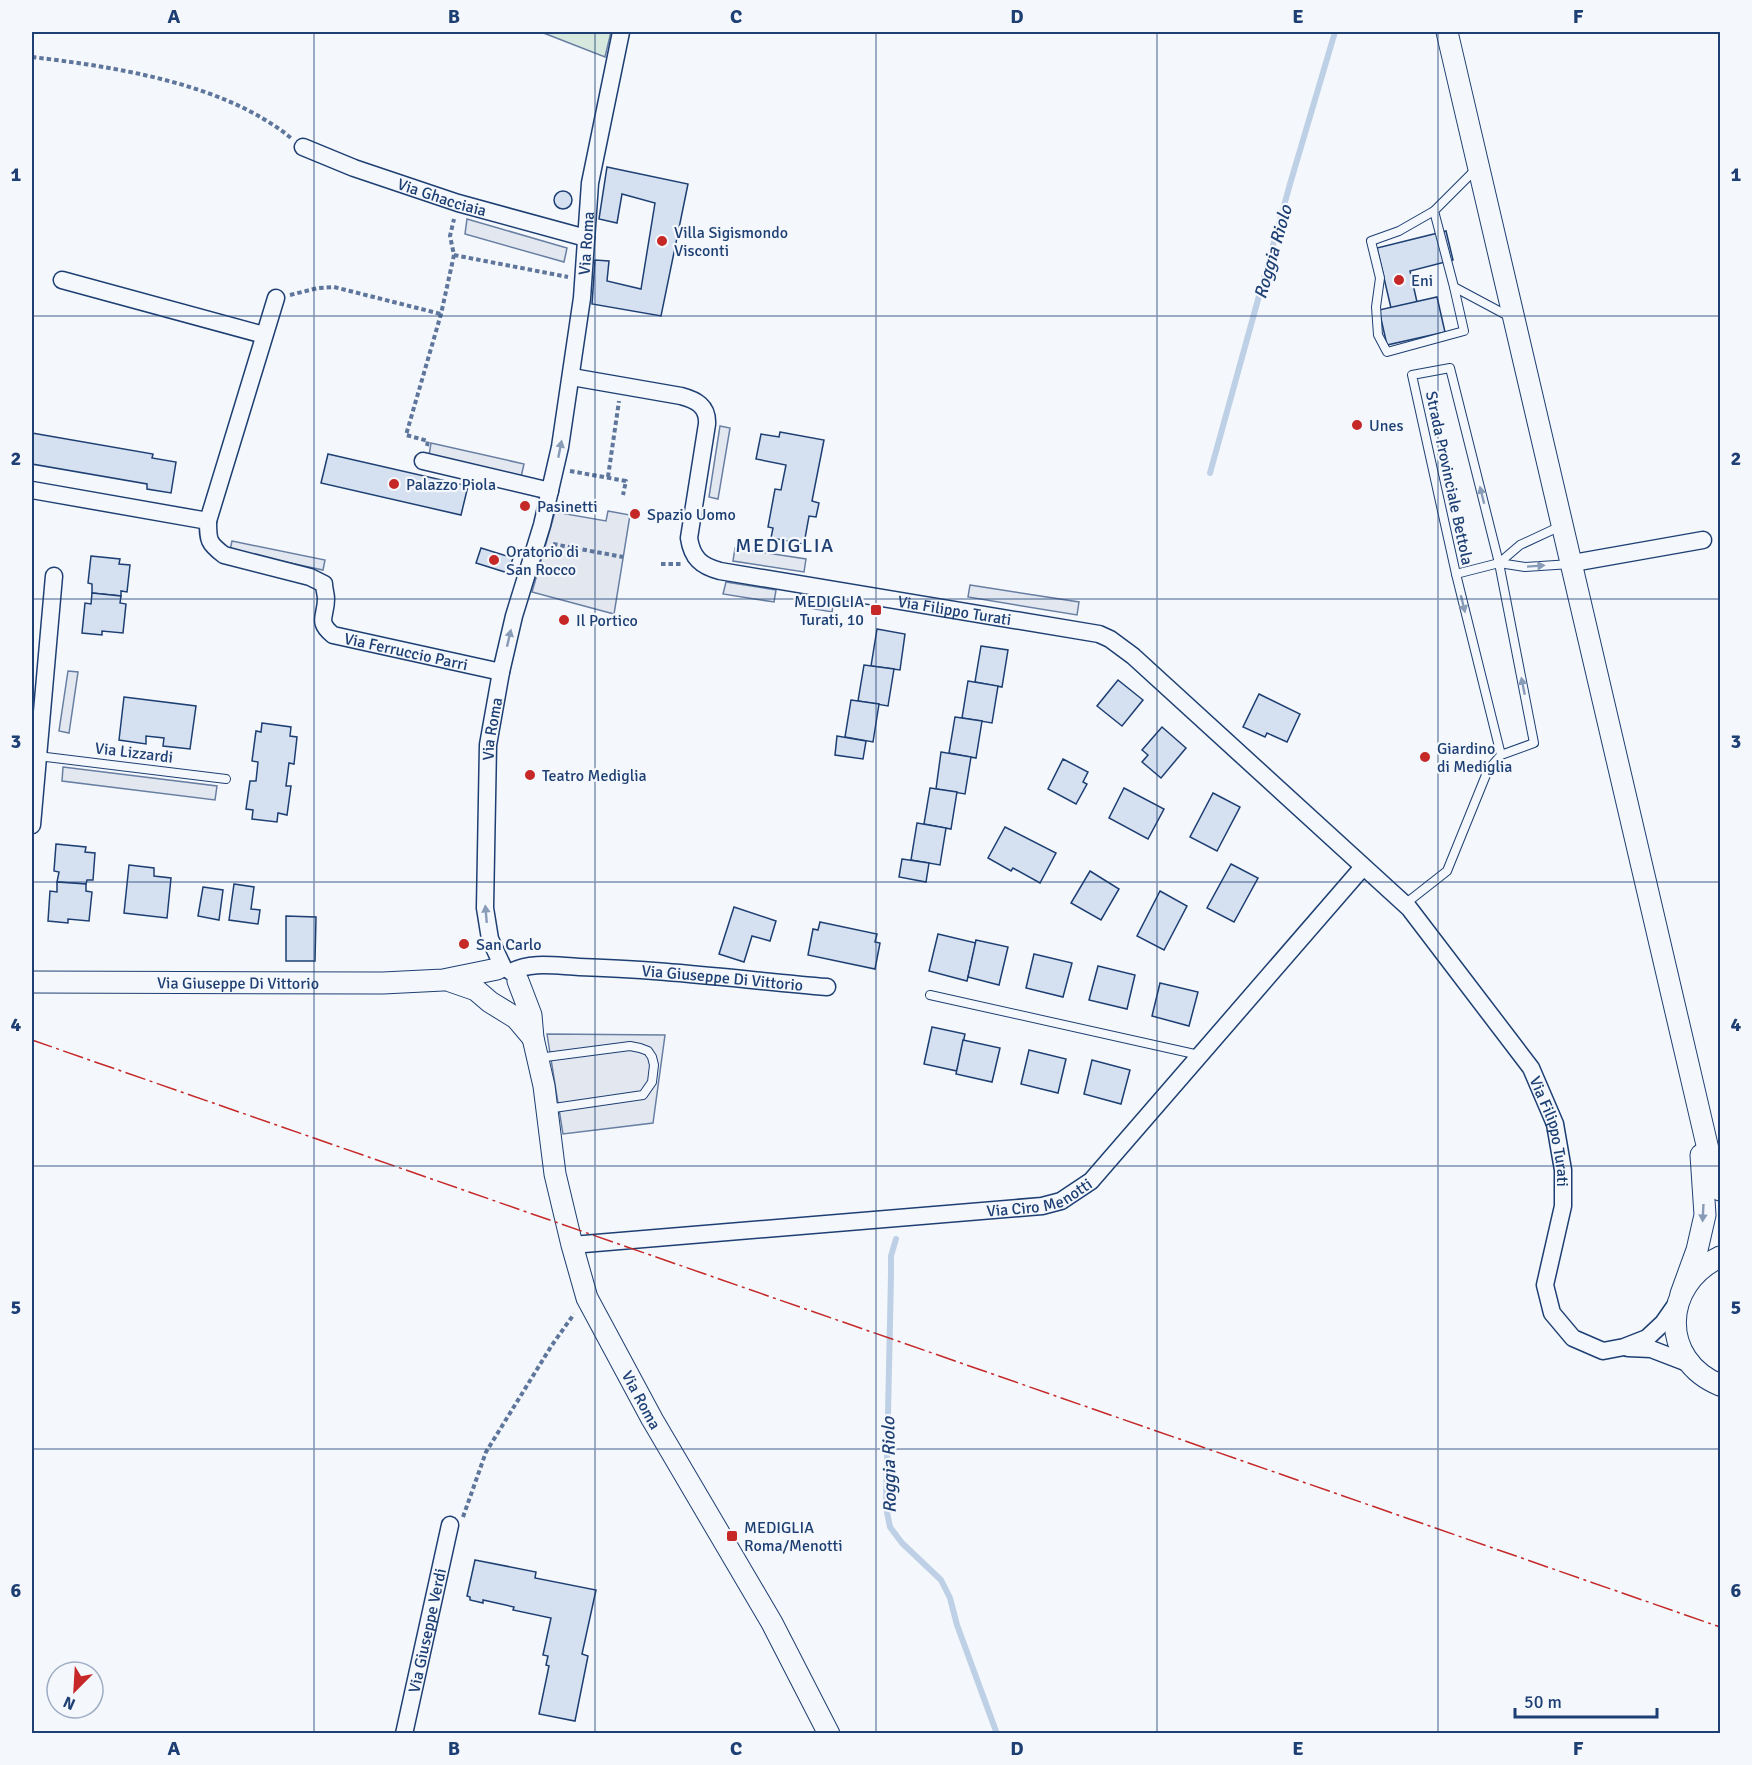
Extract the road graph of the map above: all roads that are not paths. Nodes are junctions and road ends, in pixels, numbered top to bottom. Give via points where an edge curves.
1 (621, 32) edge
2 (1447, 32) edge
3 (303, 147) road end
4 (1479, 166) junction
5 (1434, 211) junction
6 (586, 238) junction
7 (62, 280) dead end
8 (1454, 287) junction
9 (276, 298) road end
10 (1515, 319) junction
11 (264, 335) junction
12 (572, 377) junction
13 (423, 461) road end
14 (32, 490) edge
15 (550, 491) junction
16 (208, 521) junction
17 (1563, 525) junction
18 (1703, 540) dead end
19 (1499, 563) junction
20 (1573, 563) junction
21 (1456, 574) junction
22 (54, 576) dead end
23 (501, 672) junction
24 (1501, 755) junction
25 (38, 756) junction
26 (226, 779) dead end
27 (32, 825) edge
28 (1363, 867) junction
29 (1405, 904) junction
30 (507, 973) junction
31 (443, 980) junction
32 (32, 982) edge
33 (827, 987) dead end
34 (930, 995) dead end
35 (490, 1001) junction
36 (536, 1048) junction
37 (1200, 1056) junction
38 (1695, 1092) junction
39 (547, 1109) junction
40 (1720, 1190) edge
41 (572, 1245) junction
42 (1720, 1257) edge
43 (1679, 1299) junction
44 (1624, 1347) junction
45 (1690, 1364) junction
46 (1716, 1385) edge
47 (450, 1526) road end
48 (404, 1734) edge
49 (829, 1734) edge

1 - 6 street, Via Roma via 590,183
2 - 4 street
3 - 6 street, Via Ghacciaia via 458,203
4 - 5 lane
4 - 10 street
5 - 8 lane
5 - 8 lane via 1399,231 1371,241 1380,278 1378,335 1387,352 1464,331
6 - 12 street, Via Roma
7 - 11 street
8 - 10 lane
9 - 11 street
10 - 17 street
11 - 16 street
15 -> 12 street, Via Roma
12 - 28 street, Via Filippo Turati via 687,398 705,409 707,424 689,538 694,555 702,564 1105,636 1133,656
13 - 15 street
14 - 16 street
23 -> 15 street, Via Roma
16 - 23 street, Via Ferruccio Parri via 208,540 224,555 324,584 322,621 333,635
17 - 19 lane via 1520,545
17 - 20 street
18 - 20 street
19 -> 20 lane via 1525,567
19 - 21 lane
19 -> 21 lane, Strada Provinciale Bettola via 1450,368 1412,375
24 -> 19 lane, Strada Provinciale Bettola via 1534,743
20 - 38 street
21 -> 24 lane, Strada Provinciale Bettola
22 - 25 street
30 -> 23 street, Via Roma via 490,939 484,880 488,744
24 - 29 lane via 1488,770 1448,871
25 - 26 lane, Via Lizzardi
25 - 27 street
28 - 29 street, Via Filippo Turati
28 - 37 street, Via Ciro Menotti
29 - 44 street, Via Filippo Turati via 1532,1068 1555,1124 1563,1170 1563,1206 1545,1285 1552,1313 1573,1338 1603,1351
30 - 31 street, Via Giuseppe Di Vittorio
30 - 33 street, Via Giuseppe Di Vittorio via 521,966 536,965 610,968
30 - 35 street via 488,974 483,981 483,991
30 - 35 street via 519,991 513,1001 505,1005
30 - 36 street, Via Roma via 529,1009
31 - 32 street, Via Giuseppe Di Vittorio via 369,984
31 - 35 street, Via Giuseppe Di Vittorio via 470,987
34 - 37 lane
35 - 36 street via 516,1018
36 - 39 street, Via Roma
36 - 39 lane via 630,1046 648,1051 652,1057 652,1082 643,1095
37 - 41 street, Via Ciro Menotti via 1091,1181 1061,1201 1042,1206
38 - 40 street
38 -> 43 street via 1705,1215
39 - 41 street, Via Roma via 555,1174
41 - 49 street, Via Roma via 587,1298 652,1419 772,1623
42 - 43 street via 1691,1277
43 - 44 street, Via Filippo Turati via 1647,1338
43 - 45 street via 1675,1324 1679,1345
44 - 45 street, Via Filippo Turati via 1651,1349
45 - 46 street
47 - 48 street, Via Giuseppe Verdi

